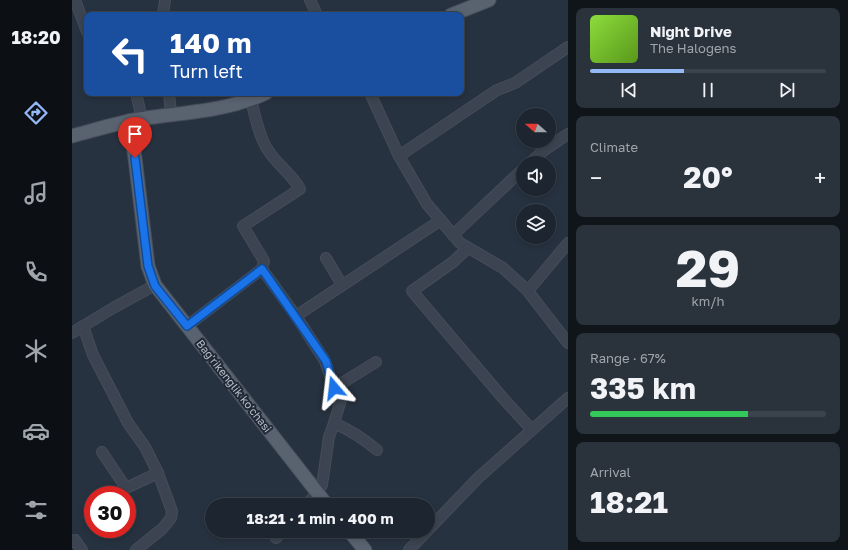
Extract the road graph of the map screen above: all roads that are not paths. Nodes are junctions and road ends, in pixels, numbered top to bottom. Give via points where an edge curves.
1 (75, 0) edge
2 (165, 0) edge
3 (310, 0) edge
4 (488, 0) edge
5 (163, 12) edge
6 (316, 12) edge
7 (458, 12) edge
8 (84, 24) edge
9 (568, 47) edge
10 (136, 96) edge
11 (168, 96) edge
12 (260, 96) edge
13 (371, 96) edge
14 (251, 100) junction
15 (171, 115) junction
16 (135, 120) junction
17 (568, 134) edge
18 (72, 136) edge
19 (399, 156) junction
20 (537, 156) edge
21 (516, 176) edge
22 (441, 220) junction
23 (453, 235) junction
24 (568, 242) edge
25 (468, 248) junction
26 (326, 258) dead end
27 (262, 269) junction
28 (342, 285) junction
29 (155, 286) junction
30 (527, 290) junction
31 (296, 316) junction
32 (83, 326) junction
33 (187, 326) junction
34 (72, 333) edge
35 (568, 343) edge
36 (376, 362) dead end
37 (334, 388) junction
38 (568, 398) edge
39 (334, 423) junction
40 (532, 430) junction
41 (377, 450) dead end
42 (102, 452) dead end
43 (158, 473) junction
44 (316, 492) junction
45 (311, 498) edge
46 (321, 498) edge
47 (435, 524) edge
48 (355, 538) edge
49 (421, 538) edge
50 (72, 542) edge
51 (82, 550) edge
52 (137, 550) edge
53 (365, 550) edge
54 (409, 550) edge

1 - 8 street
2 - 5 street
3 - 6 street
4 - 7 main road
9 - 19 street via 515,83 497,90
10 - 16 street
11 - 15 street
12 - 14 main road
13 - 19 street
14 - 15 main road via 228,107
14 - 27 street via 267,149 300,189 243,226 264,261
15 - 16 main road
16 - 18 main road
16 - 29 main road, Bag'rikenglik ko'chasi via 135,158 148,266
17 - 20 street
19 - 22 street via 427,204
21 - 23 street
22 - 23 street
22 - 28 street
23 - 25 street
24 - 30 street
25 - 30 street via 503,268
25 - 40 street via 412,291
26 - 28 street
27 - 31 street
27 - 33 street
28 - 31 street
29 - 32 street
29 - 33 main road, Bag'rikenglik ko'chasi
30 - 35 street
31 - 37 street via 326,361
32 - 34 street
32 - 43 street via 93,355 128,423 145,447
33 - 44 main road, Bag'rikenglik ko'chasi
36 - 37 street
37 - 39 street via 341,400
38 - 40 street
39 - 41 street via 366,440
39 - 44 street via 329,437 322,484
40 - 47 street via 478,478
42 - 43 street via 126,488
43 - 52 street via 172,511 171,518
44 - 45 street
44 - 46 main road, Bag'rikenglik ko'chasi
48 - 53 main road
49 - 54 street
50 - 51 street via 75,540

